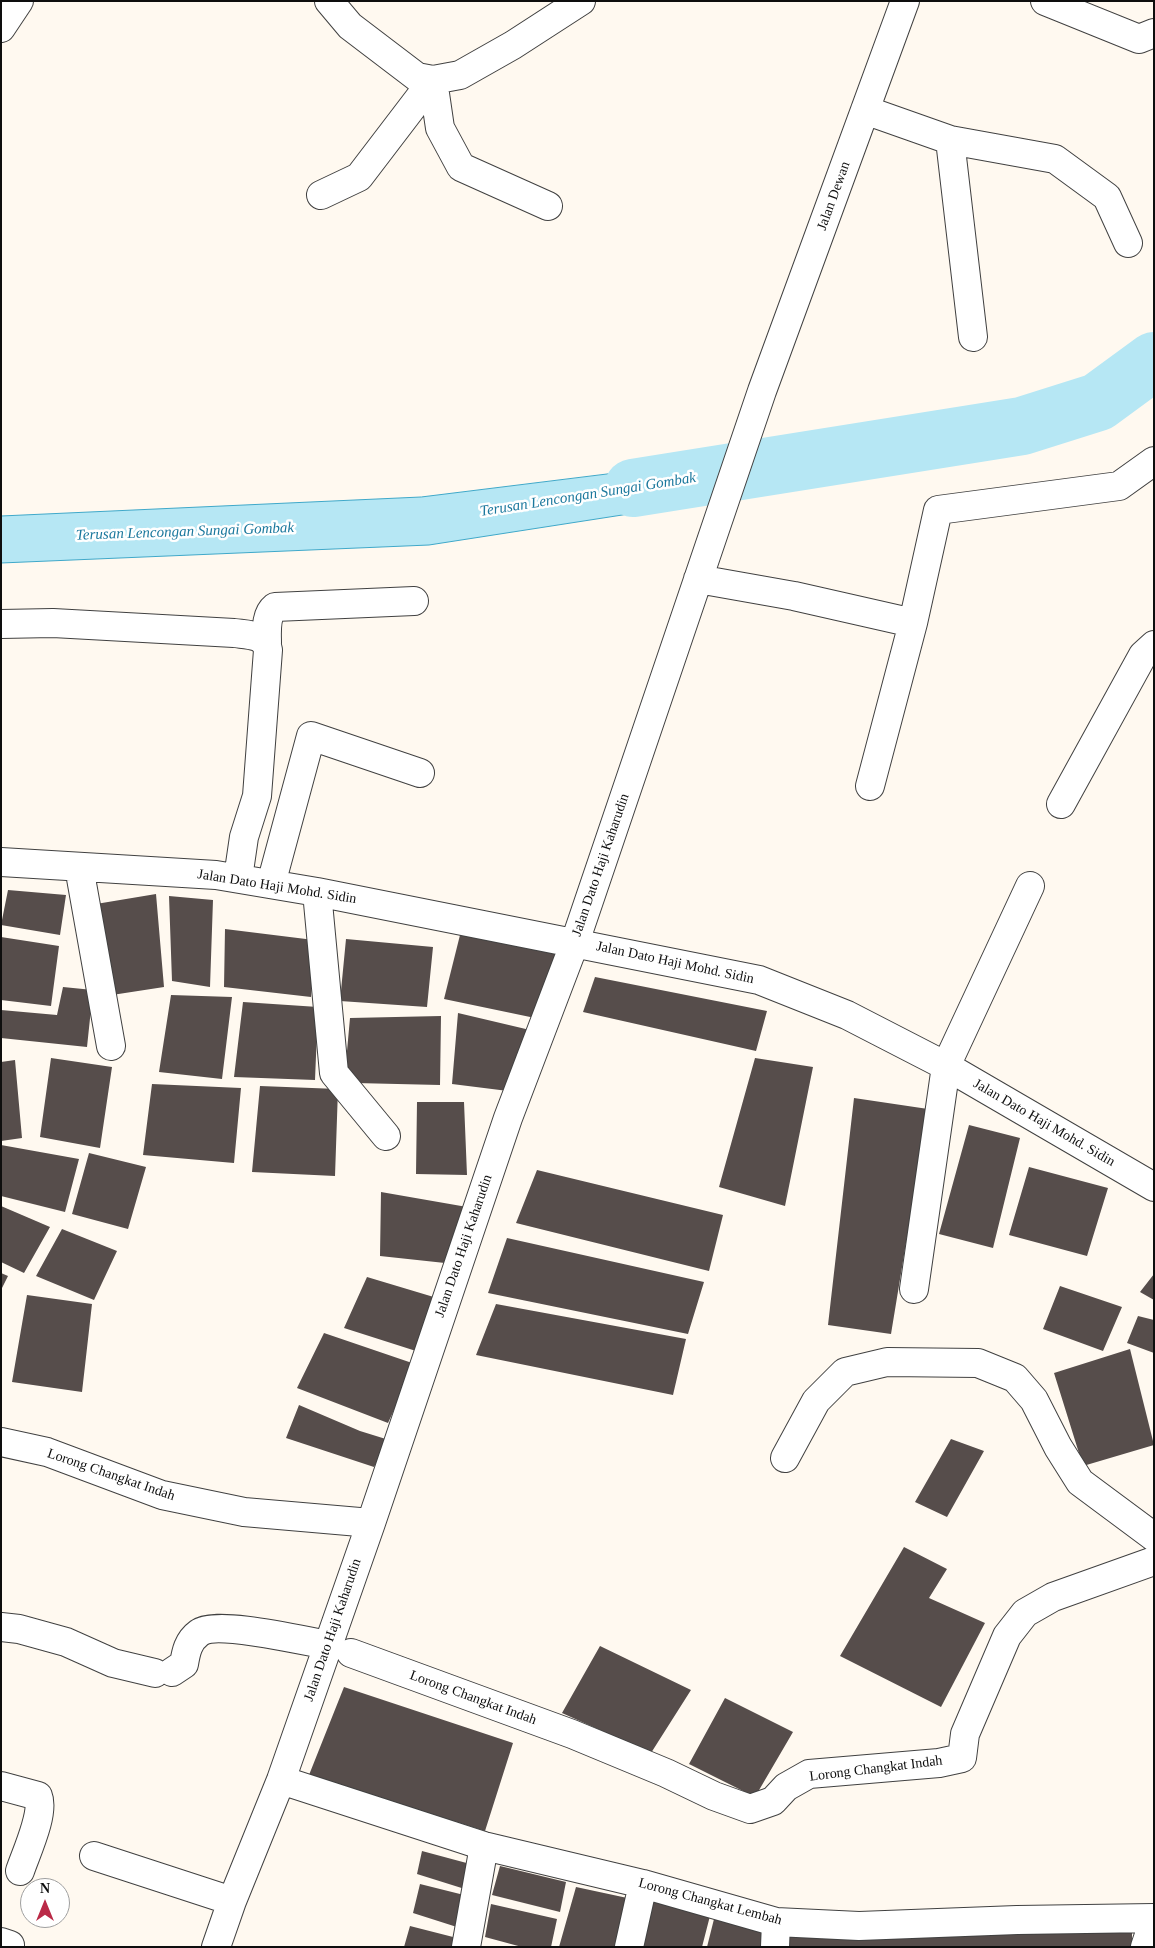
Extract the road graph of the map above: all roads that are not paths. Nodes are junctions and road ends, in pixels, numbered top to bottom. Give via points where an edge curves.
1 (19, 1) edge
2 (328, 1) edge
3 (581, 1) edge
4 (905, 1) edge
5 (1045, 1) edge
6 (1, 28) edge
7 (1154, 33) edge
8 (433, 80) junction
9 (865, 110) junction
10 (950, 140) junction
11 (321, 194) dead end
12 (548, 206) dead end
13 (1128, 243) dead end
14 (973, 337) dead end
15 (1154, 460) edge
16 (709, 545) joint
17 (698, 579) junction
18 (414, 601) dead end
19 (913, 623) junction
20 (1, 624) edge
21 (267, 643) junction
22 (1154, 645) edge
23 (420, 773) dead end
24 (870, 786) dead end
25 (1062, 804) dead end
26 (1, 862) edge
27 (79, 867) junction
28 (238, 878) junction
29 (271, 884) junction
30 (1030, 886) dead end
31 (318, 892) junction
32 (575, 942) junction
33 (111, 1046) dead end
34 (946, 1066) junction
35 (386, 1136) dead end
36 (1154, 1187) edge
37 (914, 1289) dead end
38 (1, 1442) edge
39 (785, 1458) dead end
40 (371, 1522) junction
41 (1154, 1537) edge
42 (1154, 1561) edge
43 (1, 1627) edge
44 (339, 1649) junction
45 (281, 1780) junction
46 (1, 1786) edge
47 (484, 1846) junction
48 (94, 1856) dead end
49 (20, 1871) dead end
50 (643, 1884) junction
51 (232, 1901) junction
52 (1154, 1918) edge
53 (1154, 1927) edge
54 (776, 1934) edge
55 (216, 1947) edge
56 (466, 1947) edge
57 (629, 1947) edge
58 (1145, 1947) edge

1 - 6 street
2 - 8 street via 350,26 417,77
3 - 8 street via 460,75
4 - 9 street, Jalan Dewan
5 - 7 street via 1139,38
8 - 11 street via 358,177
8 - 12 street via 440,128 461,168
9 - 10 street
9 - 16 street, Jalan Dewan
10 - 13 street via 1055,159 1107,197
10 - 14 street
15 - 19 street via 1118,486 938,510
16 - 17 street, Jalan Dato Haji Kaharudin
17 - 19 street via 794,596
17 - 32 street, Jalan Dato Haji Kaharudin
18 - 21 street via 275,607 268,618
19 - 24 street
20 - 21 street via 53,623 234,633 262,638
21 - 28 street via 257,796 244,837
22 - 25 street via 1142,655
23 - 29 street via 311,736
26 - 27 street, Jalan Dato Haji Mohd. Sidin
27 - 28 street, Jalan Dato Haji Mohd. Sidin
27 - 33 street
28 - 29 street, Jalan Dato Haji Mohd. Sidin
29 - 31 street, Jalan Dato Haji Mohd. Sidin
30 - 34 street
31 - 32 street, Jalan Dato Haji Mohd. Sidin
31 - 35 street via 334,1073
32 - 34 street, Jalan Dato Haji Mohd. Sidin via 759,980 846,1015
32 - 40 street, Jalan Dato Haji Kaharudin via 508,1118
34 - 36 street, Jalan Dato Haji Mohd. Sidin
34 - 37 street
38 - 40 street, Lorong Changkat Indah via 47,1452 162,1495 244,1512
39 - 41 street via 816,1401 845,1372 886,1362 978,1363 1015,1378 1034,1400 1080,1482
40 - 44 street, Jalan Dato Haji Kaharudin
42 - 44 street, Lorong Changkat Indah via 1053,1597 1025,1613 1006,1636 966,1734 962,1758 939,1763 809,1774 786,1787 774,1801 750,1808 714,1796 572,1734
43 - 44 street via 66,1642 113,1663 164,1673 184,1664 187,1647 200,1632 221,1628
44 - 45 street, Jalan Dato Haji Kaharudin
45 - 47 street, Lorong Changkat Lembah
45 - 51 street, Jalan Dato Haji Kaharudin
46 - 49 street via 38,1796 39,1800 33,1834
47 - 50 street, Lorong Changkat Lembah
47 - 56 street
48 - 51 street
50 - 54 street, Lorong Changkat Lembah
50 - 57 street
51 - 55 street, Jalan Dato Haji Kaharudin
52 - 54 street, Lorong Changkat Lembah via 859,1926
53 - 58 street

